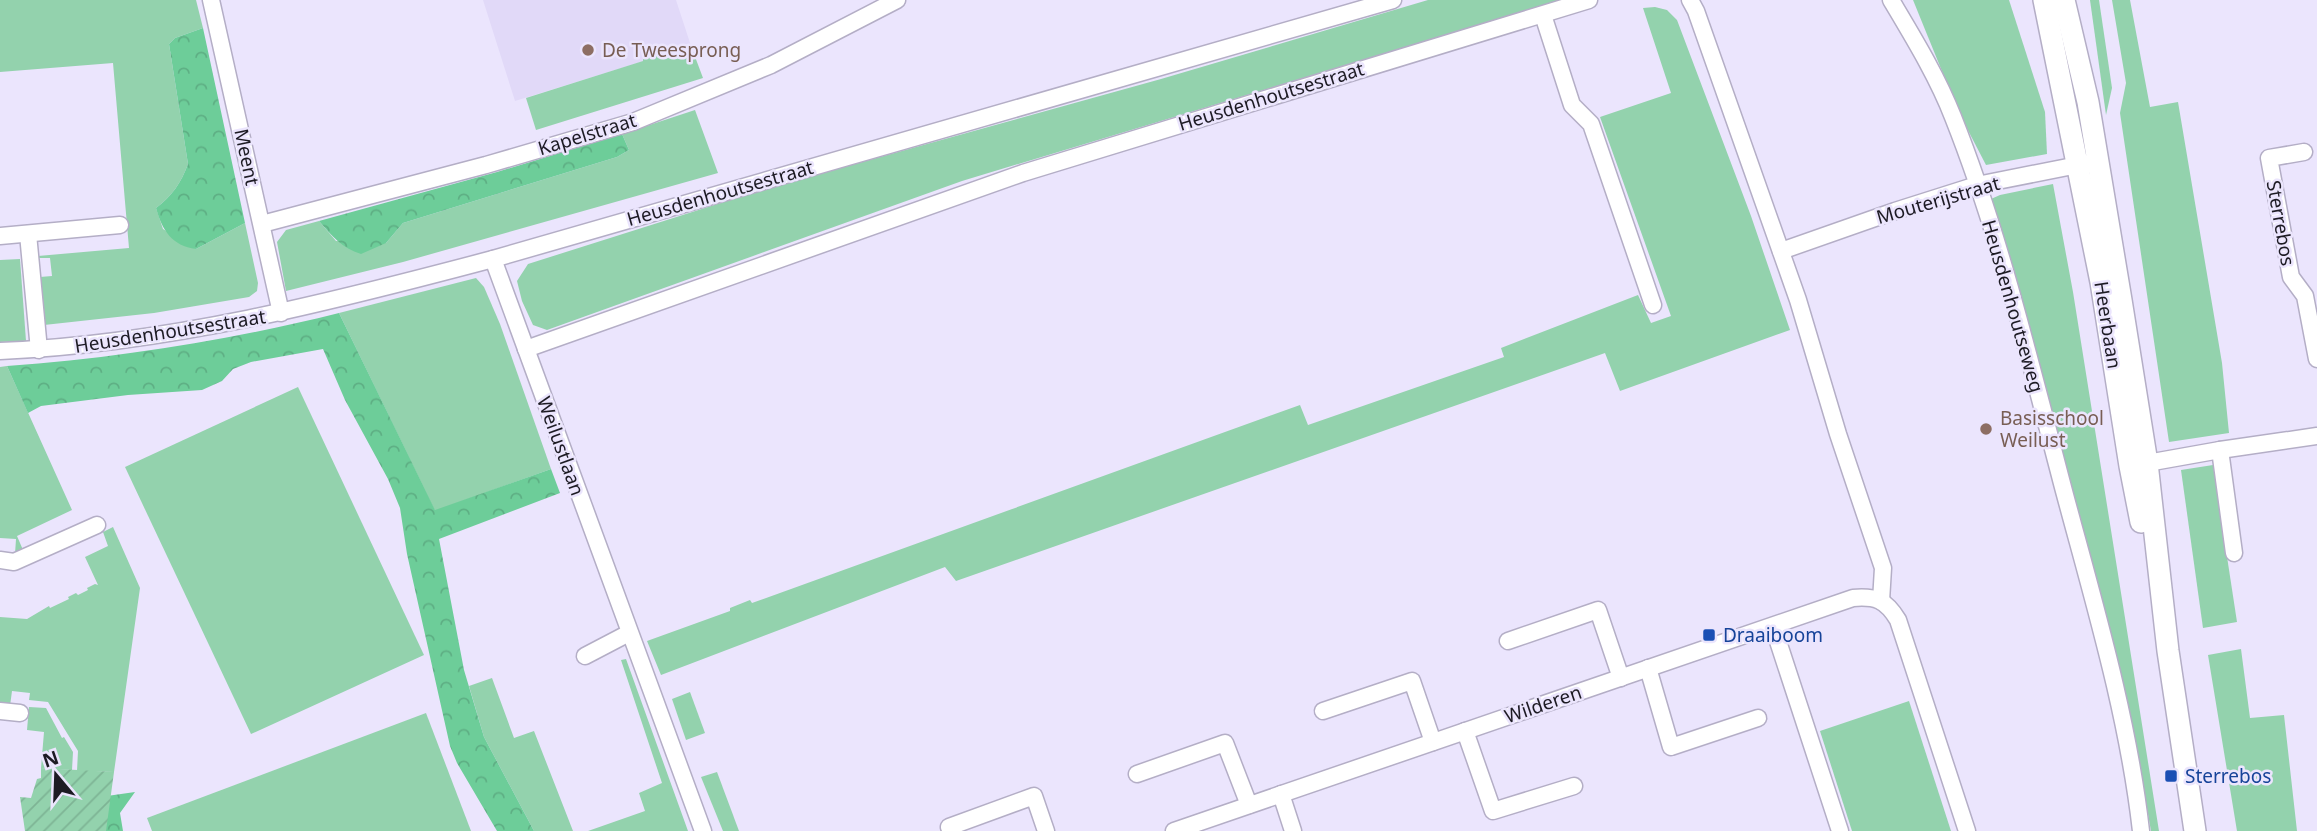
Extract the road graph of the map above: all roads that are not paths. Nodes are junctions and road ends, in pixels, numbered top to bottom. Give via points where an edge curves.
1 (211, 0) edge
2 (897, 0) edge
3 (1393, 0) edge
4 (1590, 0) edge
5 (1690, 0) edge
6 (1891, 0) edge
7 (2044, 0) edge
8 (2064, 0) edge
9 (1543, 15) junction
10 (2304, 152) dead end
11 (2088, 163) junction
12 (1977, 186) junction
13 (262, 224) junction
14 (120, 225) dead end
15 (28, 234) junction
16 (0, 236) edge
17 (1781, 251) junction
18 (493, 259) junction
19 (1653, 305) dead end
20 (281, 313) junction
21 (526, 349) junction
22 (38, 350) junction
23 (0, 351) edge
24 (2317, 359) edge
25 (2317, 436) edge
26 (2220, 450) junction
27 (2138, 465) junction
28 (96, 525) dead end
29 (2234, 553) dead end
30 (0, 560) edge
31 (1881, 601) junction
32 (1773, 626) junction
33 (629, 633) junction
34 (1508, 641) dead end
35 (585, 656) dead end
36 (1648, 668) junction
37 (1621, 678) junction
38 (0, 711) edge
39 (1323, 711) dead end
40 (20, 713) dead end
41 (1758, 718) dead end
42 (1465, 731) junction
43 (1433, 742) junction
44 (1136, 774) dead end
45 (1574, 786) dead end
46 (1281, 794) junction
47 (1249, 805) junction
48 (949, 827) dead end
49 (703, 831) edge
50 (1046, 831) edge
51 (1174, 831) edge
52 (1293, 831) edge
53 (1840, 831) edge
54 (1967, 831) edge
55 (2141, 831) edge
56 (2195, 831) edge

1 - 13 street, Meent
2 - 13 street, Kapelstraat via 771,65 633,122
3 - 18 street, Heusdenhoutsestraat
4 - 9 street, Heusdenhoutsestraat
5 - 17 street
6 - 12 street, Heusdenhoutseweg via 1952,115
7 - 11 street, Heerbaan
8 - 11 street, Heerbaan via 2088,102
9 - 19 street via 1572,105 1591,124
9 - 21 street, Heusdenhoutsestraat via 1023,173
10 - 24 street, Sterrebos via 2270,158 2291,277 2305,296
11 - 12 street, Mouterijstraat
11 - 27 street, Heerbaan
12 - 17 street, Mouterijstraat
12 - 55 street, Heusdenhoutseweg via 2016,307 2108,658 2135,780
13 - 20 street, Meent
14 - 15 street
15 - 16 street
15 - 22 street
17 - 31 street via 1883,568
18 - 20 street, Heusdenhoutsestraat
18 - 21 street, Weilustlaan
20 - 22 street, Heusdenhoutsestraat via 195,330
21 - 33 street, Weilustlaan
22 - 23 street, Heusdenhoutsestraat
25 - 26 street
26 - 27 street
26 - 29 street
27 - 56 street, Heerbaan
28 - 30 street via 14,562
31 - 32 street, Wilderen via 1853,598
31 - 54 street via 1898,620
32 - 36 street, Wilderen
32 - 53 street
33 - 35 street
33 - 49 street, Weilustlaan
34 - 37 street via 1598,610
36 - 37 street, Wilderen
36 - 41 street via 1671,747
37 - 42 street, Wilderen
38 - 40 street
39 - 43 street via 1412,681
42 - 43 street, Wilderen
42 - 45 street via 1493,811
43 - 46 street, Wilderen
44 - 47 street via 1225,743
46 - 47 street, Wilderen
46 - 52 street
47 - 51 street, Wilderen
48 - 50 street via 1034,796

